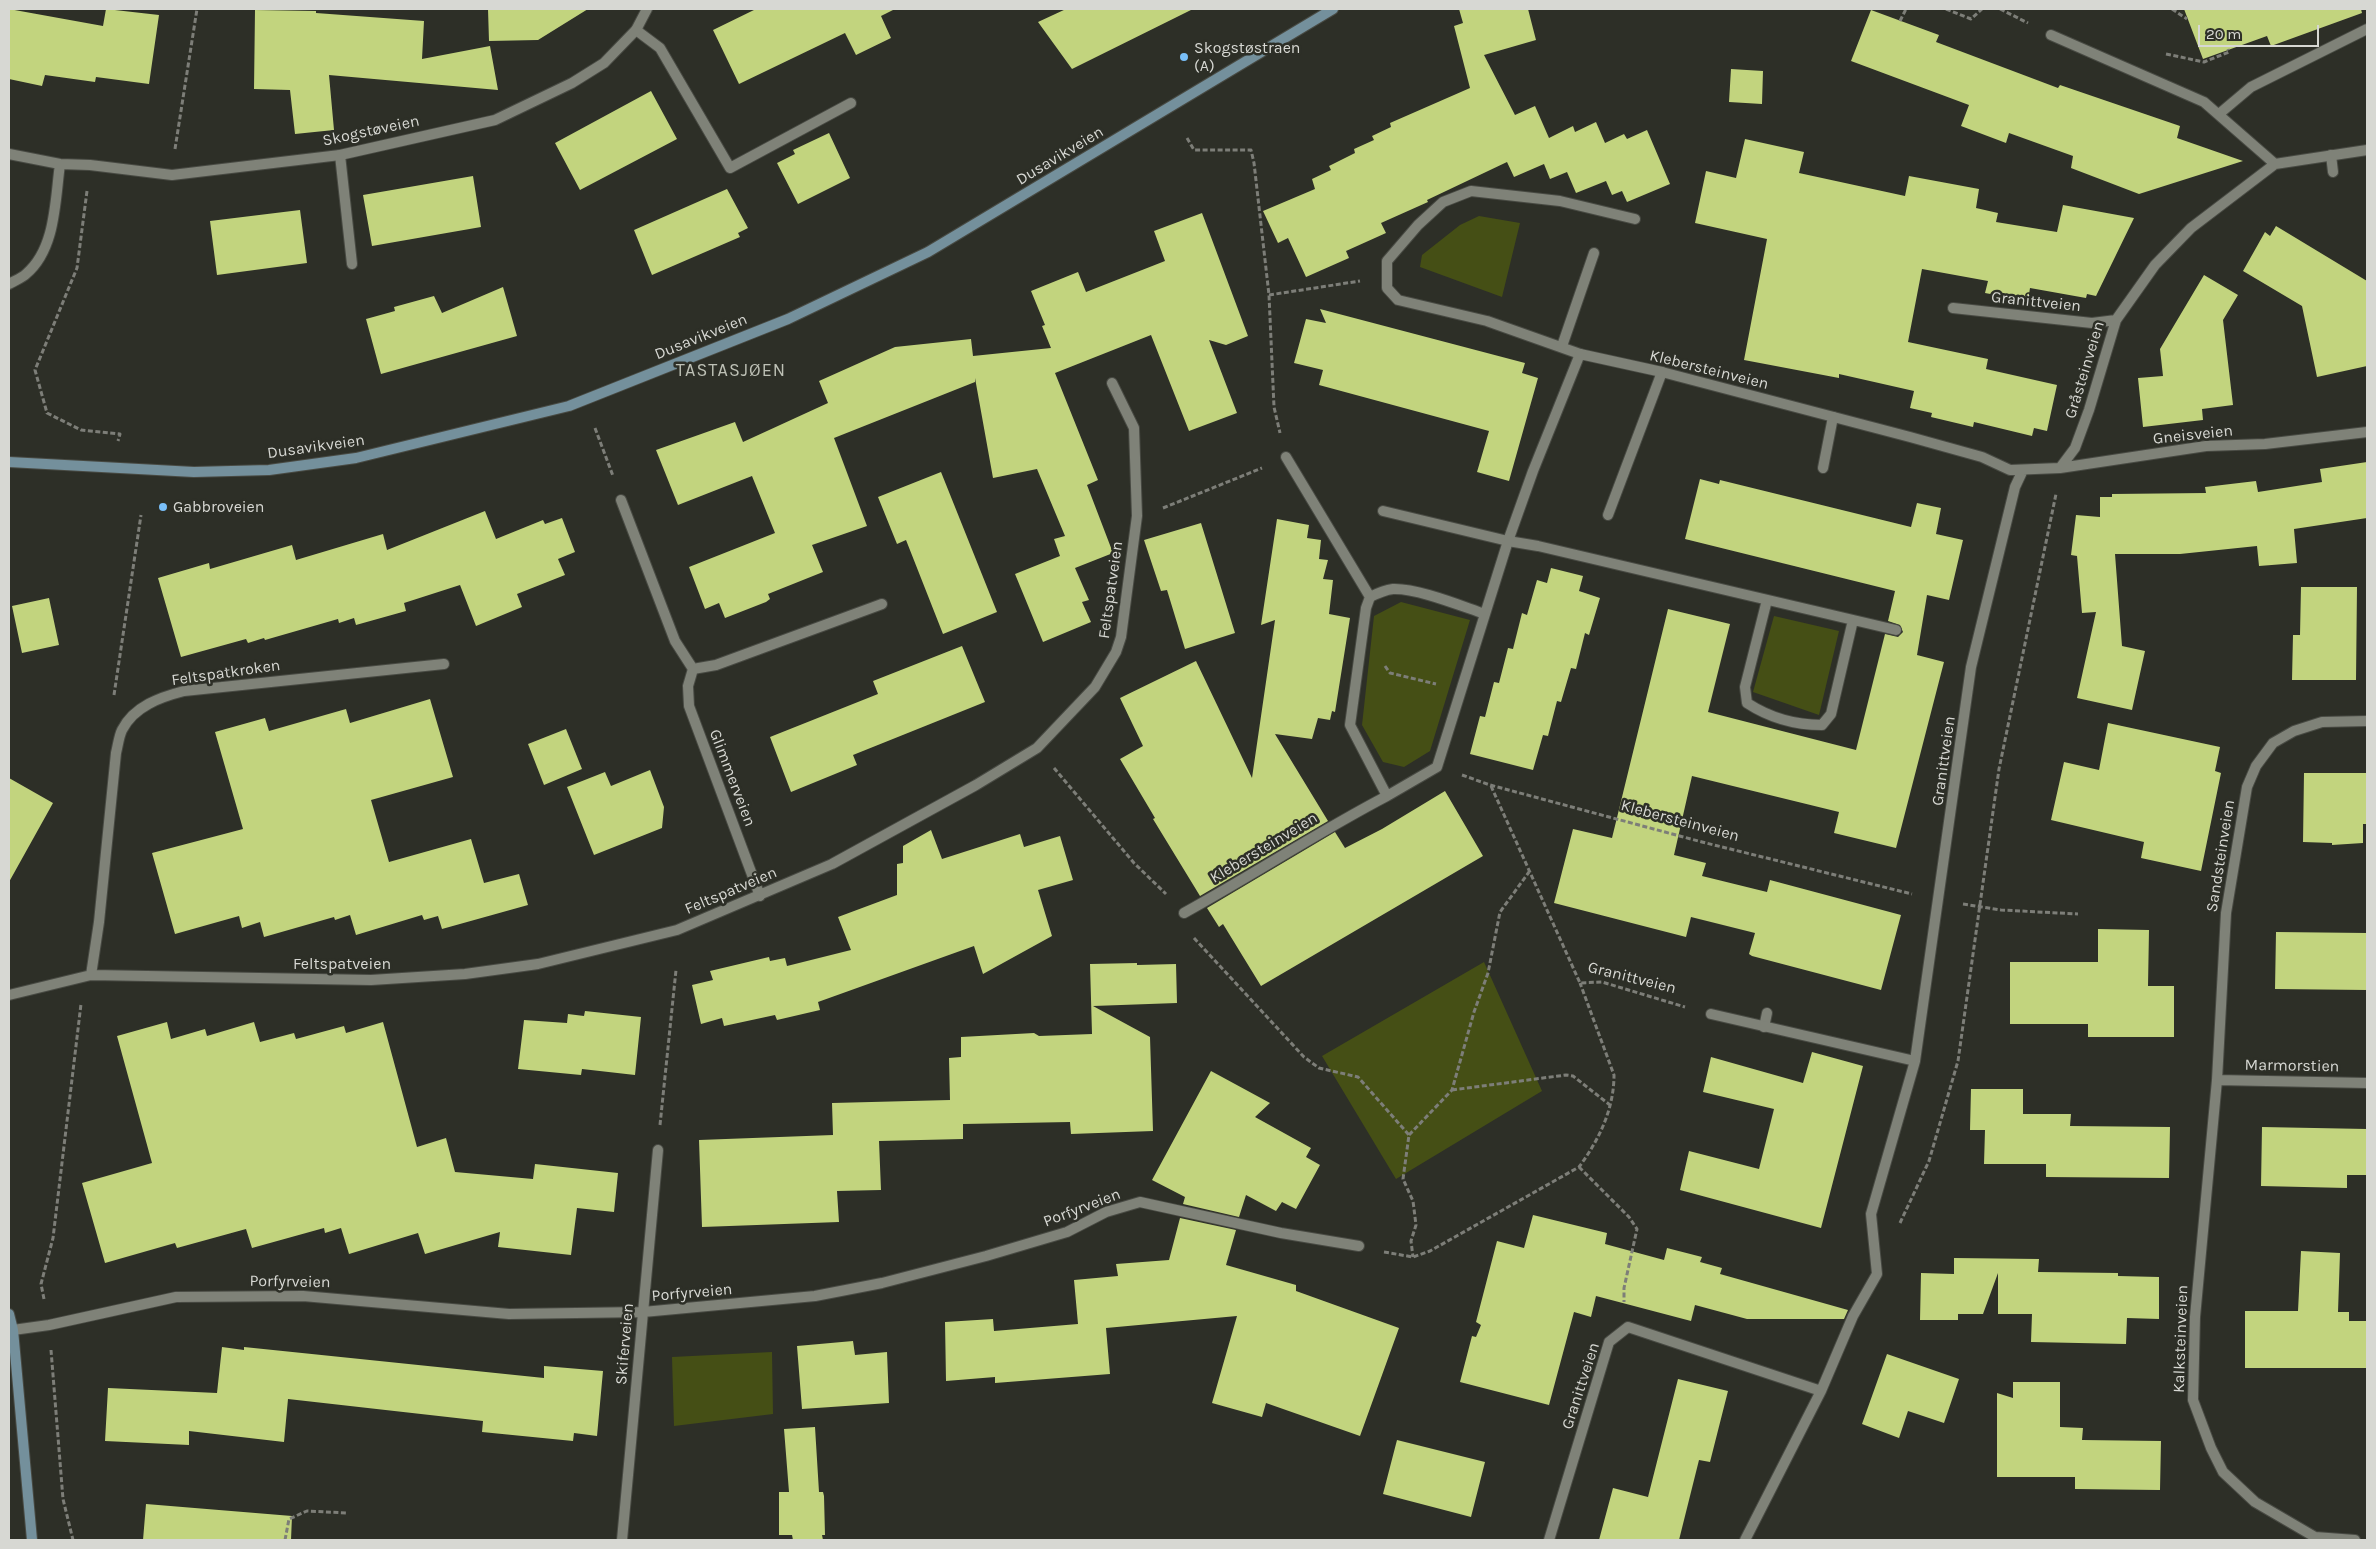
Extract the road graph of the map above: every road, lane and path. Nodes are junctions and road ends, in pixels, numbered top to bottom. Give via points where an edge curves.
1 (196, 9) edge
2 (648, 9) edge
3 (1333, 9) edge
4 (1906, 9) edge
5 (1946, 9) edge
6 (1982, 9) edge
7 (2172, 9) edge
8 (2187, 19) dead end
9 (1900, 21) dead end
10 (2367, 29) edge
11 (636, 30) junction
12 (2051, 36) dead end
13 (2228, 49) dead end
14 (2126, 68) junction
15 (850, 103) dead end
16 (2219, 114) junction
17 (1187, 138) dead end
18 (2367, 150) edge
19 (9, 154) edge
20 (340, 155) junction
21 (2331, 156) junction
22 (60, 164) junction
23 (2275, 164) junction
24 (90, 165) junction
25 (2333, 172) dead end
26 (172, 175) junction
27 (1635, 219) dead end
28 (1594, 253) dead end
29 (352, 264) dead end
30 (1385, 276) junction
31 (9, 284) edge
32 (1270, 295) junction
33 (1953, 308) dead end
34 (2116, 320) junction
35 (1562, 346) junction
36 (1580, 354) junction
37 (1662, 372) junction
38 (1112, 383) dead end
39 (1833, 417) junction
40 (595, 428) dead end
41 (2367, 432) edge
42 (117, 444) dead end
43 (1286, 457) junction
44 (9, 462) edge
45 (1823, 468) dead end
46 (2060, 468) junction
47 (2023, 470) junction
48 (621, 500) joint
49 (1383, 510) dead end
50 (141, 515) dead end
51 (1608, 515) dead end
52 (1137, 516) junction
53 (1508, 542) junction
54 (1370, 597) junction
55 (1767, 600) junction
56 (882, 604) dead end
57 (1485, 614) junction
58 (1853, 620) junction
59 (1896, 630) dead end
60 (1359, 654) junction
61 (444, 664) dead end
62 (693, 670) junction
63 (1461, 689) junction
64 (2367, 721) edge
65 (122, 729) junction
66 (1037, 748) junction
67 (1438, 767) junction
68 (1490, 785) junction
69 (1387, 796) junction
70 (1529, 872) junction
71 (760, 896) junction
72 (1918, 896) dead end
73 (1962, 904) dead end
74 (1979, 906) junction
75 (1184, 913) junction
76 (2078, 914) dead end
77 (676, 970) dead end
78 (91, 975) junction
79 (1580, 983) junction
80 (9, 996) edge
81 (1767, 1013) dead end
82 (1711, 1014) joint
83 (1764, 1027) junction
84 (1915, 1061) junction
85 (2217, 1080) junction
86 (2367, 1083) edge
87 (1452, 1090) junction
88 (1610, 1105) junction
89 (1409, 1135) junction
90 (658, 1150) joint
91 (1579, 1167) junction
92 (1897, 1230) dead end
93 (1359, 1246) joint
94 (1413, 1258) junction
95 (643, 1312) junction
96 (9, 1314) edge
97 (49, 1325) junction
98 (1628, 1327) junction
99 (13, 1330) junction
100 (1821, 1391) junction
101 (347, 1513) dead end
102 (32, 1540) edge
103 (73, 1540) edge
104 (286, 1540) edge
105 (622, 1540) edge
106 (1549, 1540) edge
107 (1744, 1540) edge
108 (2356, 1540) edge

1 - 26 path
2 - 11 street, Skogstøveien
3 - 44 main road, Dusavikveien via 928,252 788,319 569,406 356,458 269,470 194,472
4 - 9 path
5 - 6 path via 1971,19
7 - 8 path
10 - 16 street via 2251,87
11 - 15 street via 660,48 730,168
11 - 20 street, Skogstøveien via 604,63 572,83 495,120
12 - 14 street
13 - 14 path via 2229,52 2204,62 2142,49
14 - 16 street via 2204,102
16 - 23 street
17 - 32 path via 1194,150 1251,150
18 - 21 street, Gråsteinveien
19 - 22 street, Skogstøveien
20 - 26 street, Skogstøveien
20 - 29 street
21 - 23 street, Gråsteinveien
21 - 25 street
22 - 24 street, Skogstøveien
22 - 31 street via 50,236 41,256 26,275
23 - 34 street, Gråsteinveien via 2192,228 2155,265
24 - 26 street, Skogstøveien
24 - 42 path via 77,268 35,370 47,413 82,430 120,434
27 - 30 street via 1560,201 1471,191 1443,202 1418,225 1387,261
28 - 35 street
30 - 32 path
30 - 35 street, Klebersteinveien via 1387,288 1398,300 1487,321
32 - 43 path via 1274,407
33 - 34 street, Granittveien via 2092,323
34 - 46 street, Gråsteinveien via 2075,448
35 - 36 street, Klebersteinveien
36 - 37 street, Klebersteinveien
36 - 53 street
37 - 39 street, Klebersteinveien
37 - 51 street
38 - 52 street, Feltspatveien via 1134,428
39 - 45 street
39 - 47 street, Klebersteinveien via 1982,457 2010,470
40 - 48 path
41 - 46 street, Gneisveien via 2265,444 2206,446
43 - 52 path via 1207,491
43 - 54 street
46 - 47 street, Gneisveien
46 - 74 path via 1999,769
47 - 84 street, Granittveien via 2015,487 1971,667
48 - 62 street via 675,641
49 - 53 street
50 - 65 path via 113,700
52 - 66 street, Feltspatveien via 1121,637 1116,652 1095,687
53 - 55 street via 1538,546
53 - 57 street
54 - 57 street via 1394,589
54 - 60 street
55 - 58 street
55 - 58 street via 1744,687 1747,703 1763,714 1802,725 1822,725 1831,714
56 - 62 street via 716,665
57 - 63 street
58 - 59 street
60 - 63 path via 1379,659 1390,673
60 - 69 street via 1350,725
61 - 65 street, Feltspatkroken via 184,691 152,701
62 - 71 street, Glimmerveien via 688,686 689,706
63 - 67 street
64 - 85 street, Sandsteinveien via 2322,722 2294,731 2273,743 2256,766 2247,787 2226,913
65 - 78 street via 116,753
66 - 71 street, Feltspatveien via 894,831 832,864
66 - 75 path via 1134,863
67 - 68 path, Klebersteinveien
67 - 69 street, Klebersteinveien
68 - 70 path, Granittveien
68 - 72 path, Klebersteinveien
69 - 75 street, Klebersteinveien
70 - 79 path, Granittveien
70 - 87 path via 1500,912 1488,973
71 - 78 street, Feltspatveien via 677,930 538,964 465,974 371,980
73 - 74 path
74 - 76 path
74 - 92 path via 1958,1061 1929,1161
75 - 89 path via 1188,932 1304,1057 1319,1068 1358,1077
77 - 90 path
78 - 80 street, Feltspatveien
78 - 97 path via 80,1008 53,1238 41,1284
79 - 82 path, Granittveien via 1602,982
79 - 88 path via 1614,1075
81 - 83 street
82 - 83 street
83 - 84 street
84 - 100 street, Granittveien via 1871,1214 1877,1274 1853,1316
85 - 86 street, Marmorstien
85 - 108 street, Kalksteinveien via 2195,1317 2193,1400 2223,1472 2256,1502 2315,1536
87 - 88 path via 1566,1075 1573,1076
87 - 89 path
88 - 91 path via 1600,1135
89 - 94 path via 1403,1179 1413,1201 1416,1225 1411,1241
90 - 95 street, Skiferveien
91 - 94 path via 1450,1241
91 - 98 path via 1637,1229 1624,1288
93 - 94 path
93 - 95 street, Porfyrveien via 1281,1233 1140,1202 1106,1212 1067,1232 882,1283 815,1296
95 - 97 street, Porfyrveien via 509,1314 303,1296 176,1297
95 - 105 street, Skiferveien
96 - 99 main road
97 - 99 street, Porfyrveien
97 - 103 path via 63,1499
98 - 100 street
98 - 106 street, Granittveien via 1609,1342
99 - 102 main road
100 - 107 street, Granittveien
101 - 104 path via 307,1511 289,1519

